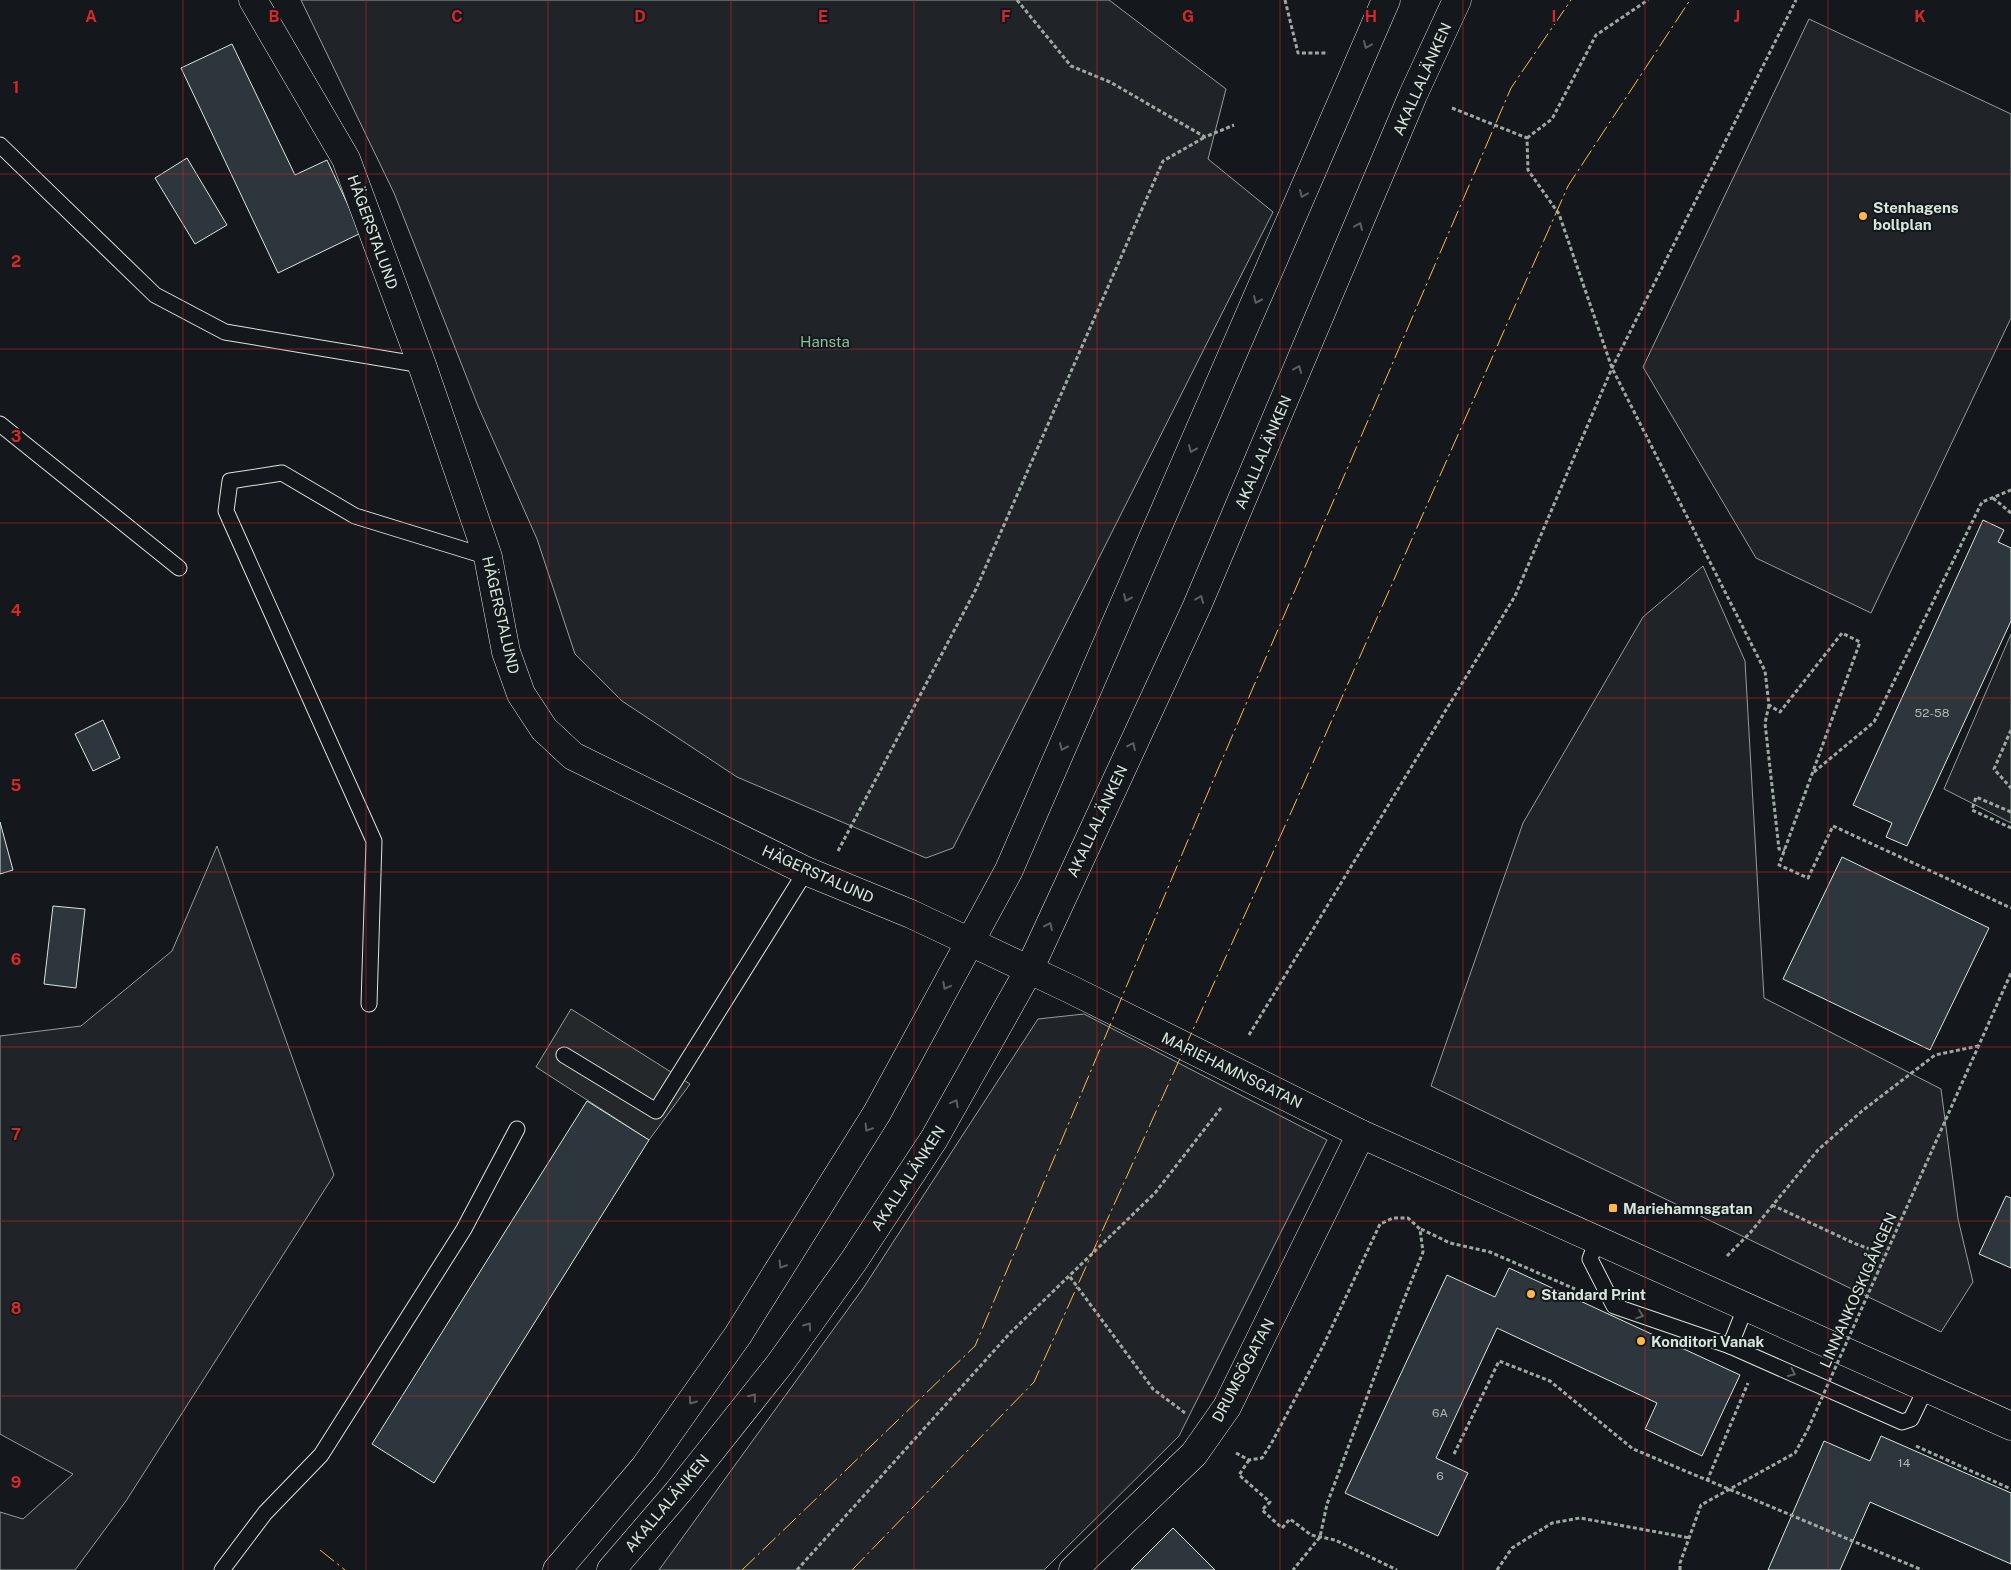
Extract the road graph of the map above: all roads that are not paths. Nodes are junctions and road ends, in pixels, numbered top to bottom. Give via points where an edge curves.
1 (253, 0) edge
2 (1386, 0) edge
3 (1457, 0) edge
4 (0, 144) edge
5 (422, 365) junction
6 (0, 424) edge
7 (488, 558) junction
8 (178, 568) dead end
9 (815, 875) junction
10 (970, 943) junction
11 (1029, 970) junction
12 (369, 1004) dead end
13 (564, 1055) dead end
14 (517, 1130) dead end
15 (1361, 1134) junction
16 (1597, 1240) junction
17 (1746, 1306) junction
18 (1730, 1346) junction
19 (1926, 1388) junction
20 (2011, 1426) edge
21 (222, 1570) edge
22 (557, 1570) edge
23 (611, 1570) edge
24 (1074, 1570) edge

1 - 5 main road, HÄGERSTALUND via 346,159
2 -> 10 main road via 1013,861
11 -> 3 main road, AKALLALÄNKEN via 1197,606 1413,95
4 - 5 lane via 156,295 225,332
5 - 7 main road, HÄGERSTALUND
6 - 8 lane
7 - 9 main road, HÄGERSTALUND via 506,652 521,694 544,729 573,756
7 - 12 lane via 355,516 282,473 230,481 226,510 374,841
9 - 10 main road, HÄGERSTALUND
9 - 13 lane via 656,1111
10 - 11 main road, HÄGERSTALUND
10 -> 22 main road via 877,1113 738,1335 644,1468
11 - 15 main road, MARIEHAMNSGATAN
23 -> 11 main road, AKALLALÄNKEN via 779,1365 854,1262 934,1139
14 - 21 lane via 464,1229 321,1456 265,1514
15 - 16 main road, MARIEHAMNSGATAN
15 - 24 main road, DRUMSÖGATAN via 1227,1407 1194,1454
16 - 17 main road, MARIEHAMNSGATAN
16 -> 18 lane via 1590,1259 1614,1306
17 - 18 lane
17 - 19 main road, MARIEHAMNSGATAN
18 -> 19 lane via 1902,1422 1911,1419
19 - 20 main road, MARIEHAMNSGATAN

